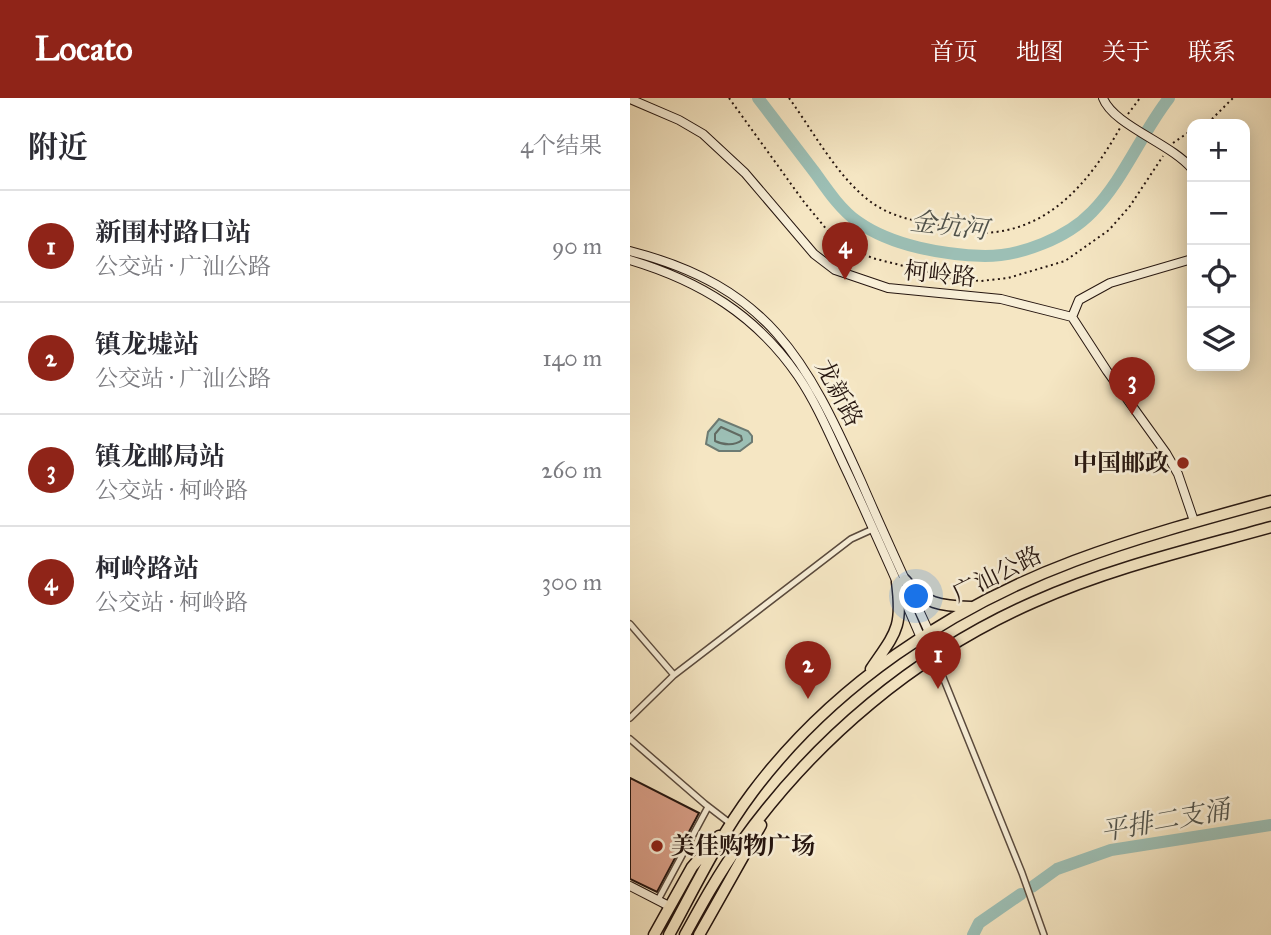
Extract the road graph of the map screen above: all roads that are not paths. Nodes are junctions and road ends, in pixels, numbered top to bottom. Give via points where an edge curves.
1 (1103, 98) edge
2 (630, 99) edge
3 (1187, 164) edge
4 (630, 251) edge
5 (630, 260) edge
6 (1187, 260) edge
7 (1072, 317) junction
8 (1271, 501) edge
9 (1194, 522) junction
10 (1271, 527) edge
11 (873, 529) junction
12 (901, 581) junction
13 (1027, 581) junction
14 (1035, 601) junction
15 (974, 607) junction
16 (630, 624) edge
17 (925, 635) junction
18 (934, 655) junction
19 (674, 674) junction
20 (868, 675) junction
21 (831, 708) junction
22 (630, 718) edge
23 (846, 724) junction
24 (630, 739) edge
25 (777, 799) junction
26 (708, 807) junction
27 (731, 824) junction
28 (630, 886) edge
29 (658, 900) junction
30 (669, 906) junction
31 (654, 935) edge
32 (669, 935) edge
33 (685, 935) edge
34 (699, 935) edge
35 (1044, 935) edge

1 - 3 street via 1127,122
2 - 7 street, 柯岭路 via 703,134 746,173 814,254 835,270 888,288 1001,299
4 - 12 street, 龙新路 via 711,282 755,311 785,341 827,407
5 - 11 street, 龙新路 via 700,286 766,338 810,396
6 - 7 street via 1110,283 1079,300
7 - 9 street via 1166,453
8 - 9 highway, 广汕公路
9 - 13 highway, 广汕公路
10 - 14 highway, 广汕公路 via 1162,557
11 - 12 street, 龙新路
11 - 19 street via 851,539
12 - 15 highway via 939,606
12 - 17 street, 龙新路
12 - 20 highway via 897,632
13 - 14 highway
13 - 15 highway, 广汕公路
14 - 18 highway, 广汕公路
15 - 17 highway, 广汕公路
16 - 19 street
17 - 18 street, 龙新路
17 - 20 highway, 广汕公路
18 - 23 highway, 广汕公路
18 - 35 street
19 - 22 street
20 - 21 highway, 广汕公路
21 - 23 highway
21 - 27 highway, 广汕公路 via 772,768
23 - 25 highway, 广汕公路
24 - 26 street
25 - 33 highway, 广汕公路 via 731,857
25 - 34 highway
26 - 27 street
26 - 29 street
27 - 30 highway via 692,867
27 - 32 highway, 广汕公路
28 - 29 street
29 - 30 street
30 - 31 highway

